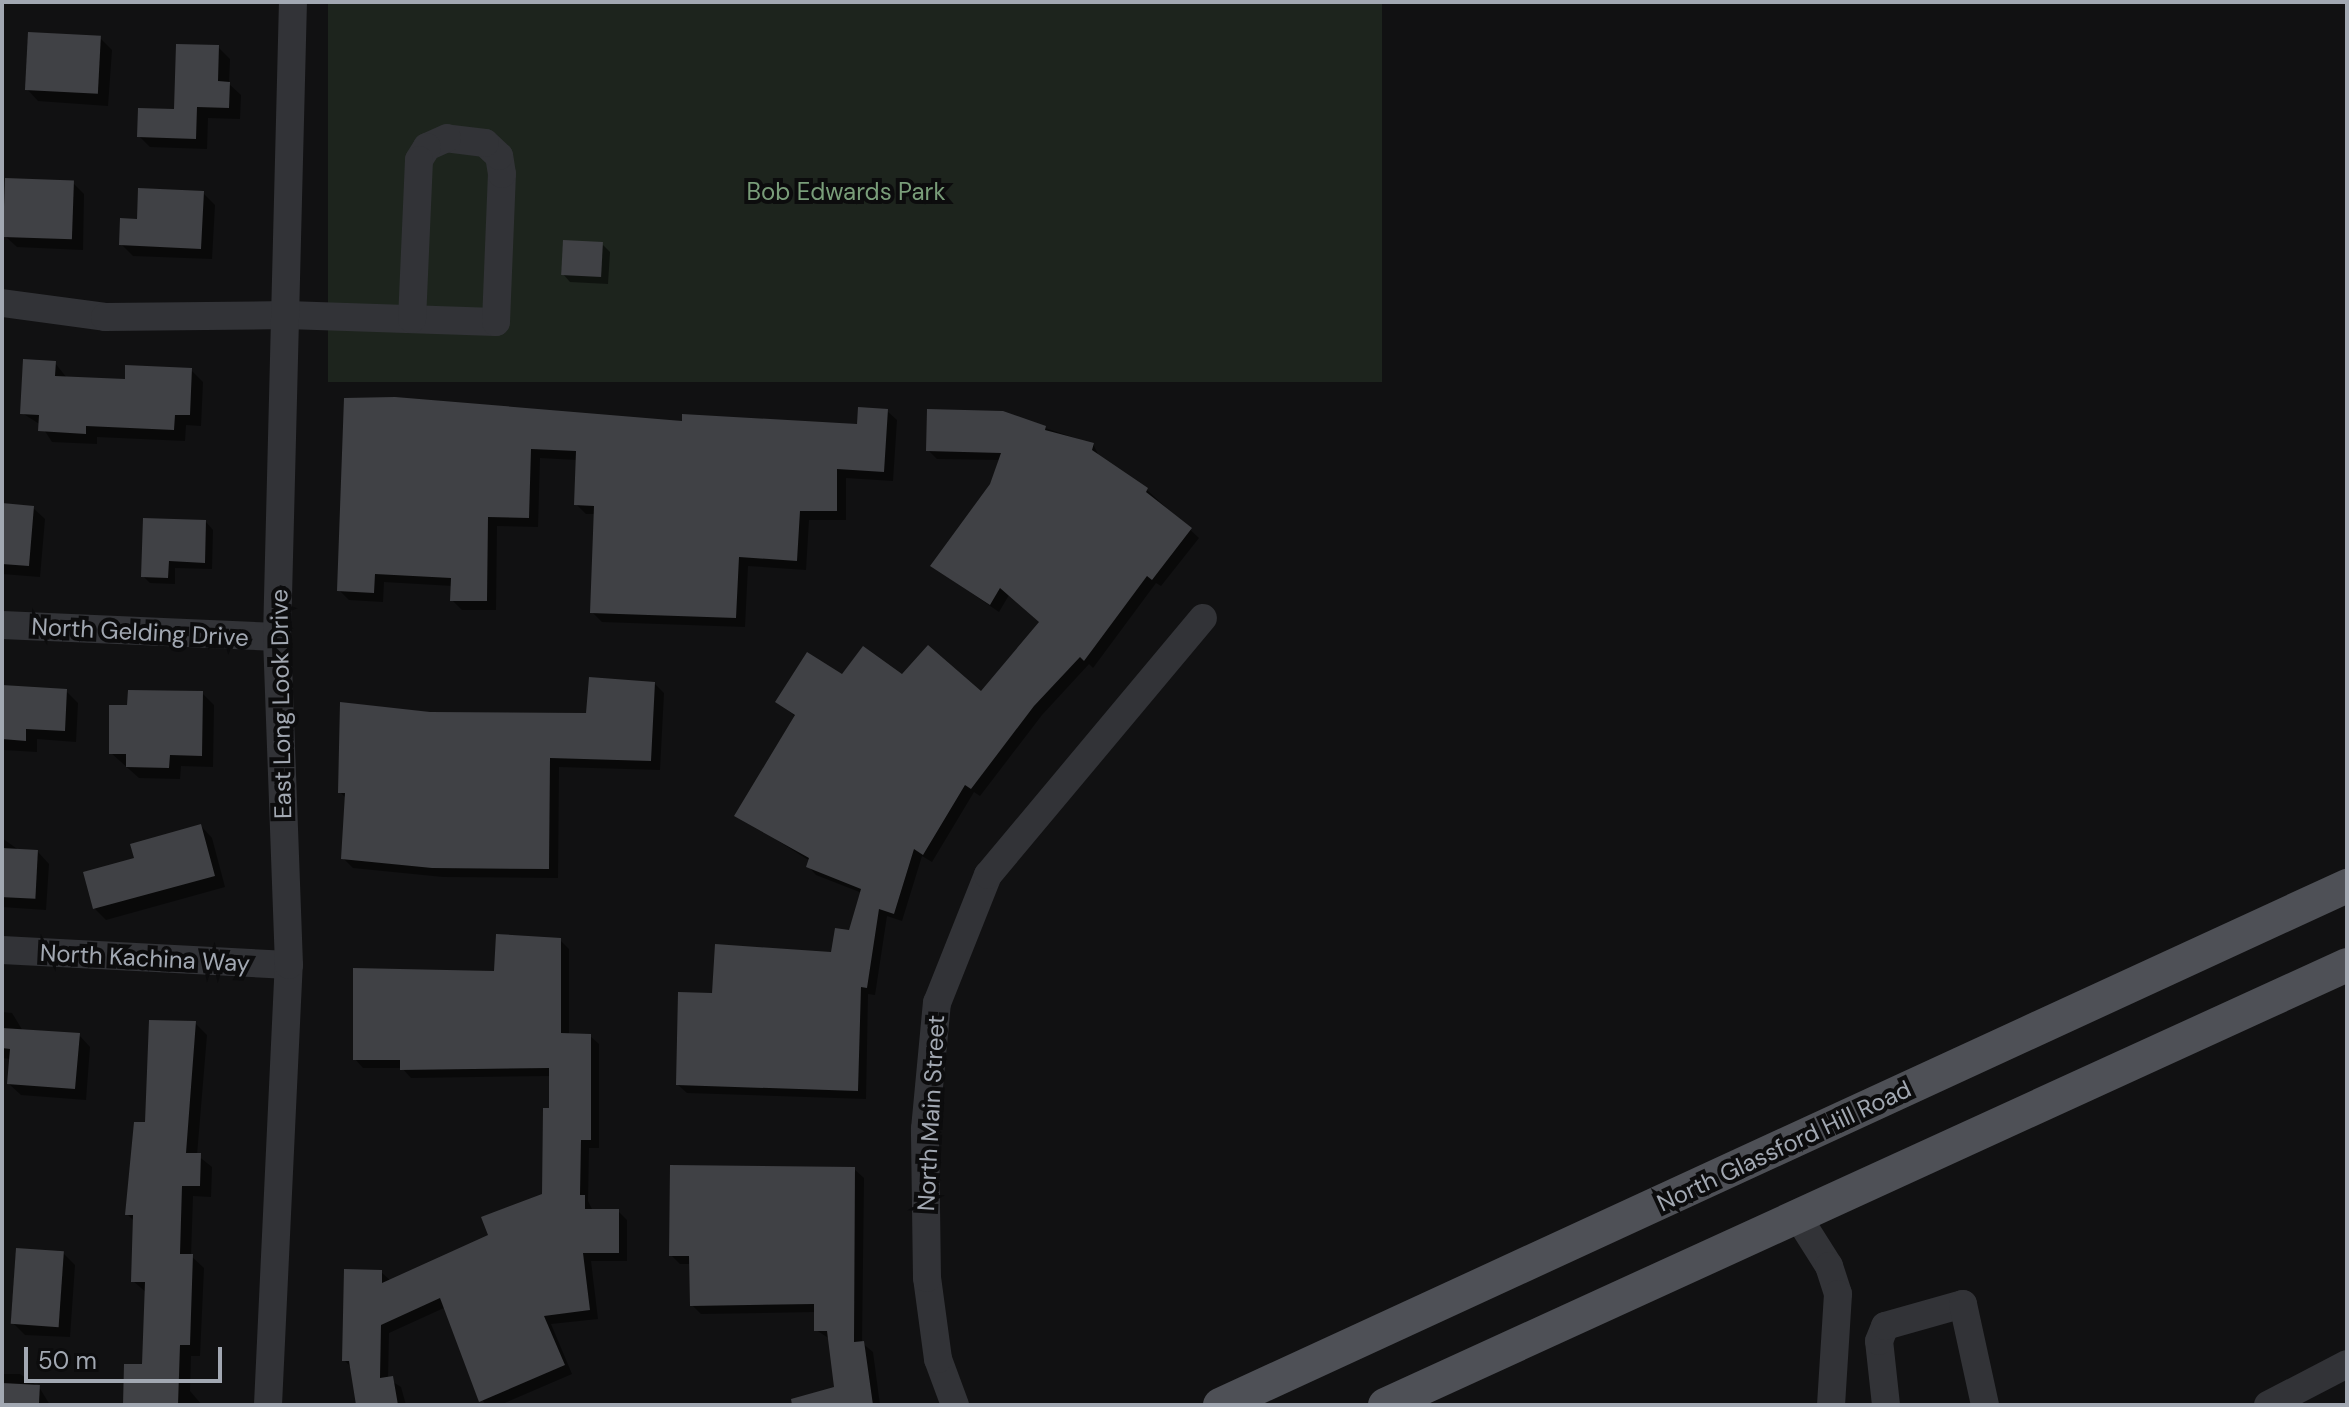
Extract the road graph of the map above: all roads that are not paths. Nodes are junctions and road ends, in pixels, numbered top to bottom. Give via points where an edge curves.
1 (293, 2) edge
2 (2, 303) edge
3 (287, 315) junction
4 (412, 319) junction
5 (1203, 618) dead end
6 (2, 625) edge
7 (277, 637) junction
8 (2347, 886) edge
9 (2, 950) edge
10 (289, 965) junction
11 (2347, 965) edge
12 (1798, 1217) junction
13 (2347, 1364) edge
14 (268, 1405) edge
15 (955, 1405) edge
16 (1220, 1405) edge
17 (1385, 1405) edge
18 (1831, 1405) edge
19 (1886, 1405) edge
20 (1985, 1405) edge
21 (2268, 1405) edge

1 - 3 street, East Long Look Drive
2 - 3 street via 105,317
3 - 4 street
3 - 7 street, East Long Look Drive
4 - 4 street via 496,322 502,174 499,156 485,143 447,138 427,147 419,160
5 - 15 street, North Main Street via 988,875 937,1003 925,1129 927,1278 938,1359
6 - 7 street, North Gelding Drive
7 - 10 street, East Long Look Drive
8 - 16 main road, North Glassford Hill Road
9 - 10 street, North Kachina Way
10 - 14 street, East Long Look Drive
11 - 12 main road
12 - 17 main road
12 - 18 street via 1829,1266 1838,1294
13 - 21 street
19 - 20 street via 1879,1341 1885,1326 1963,1304

